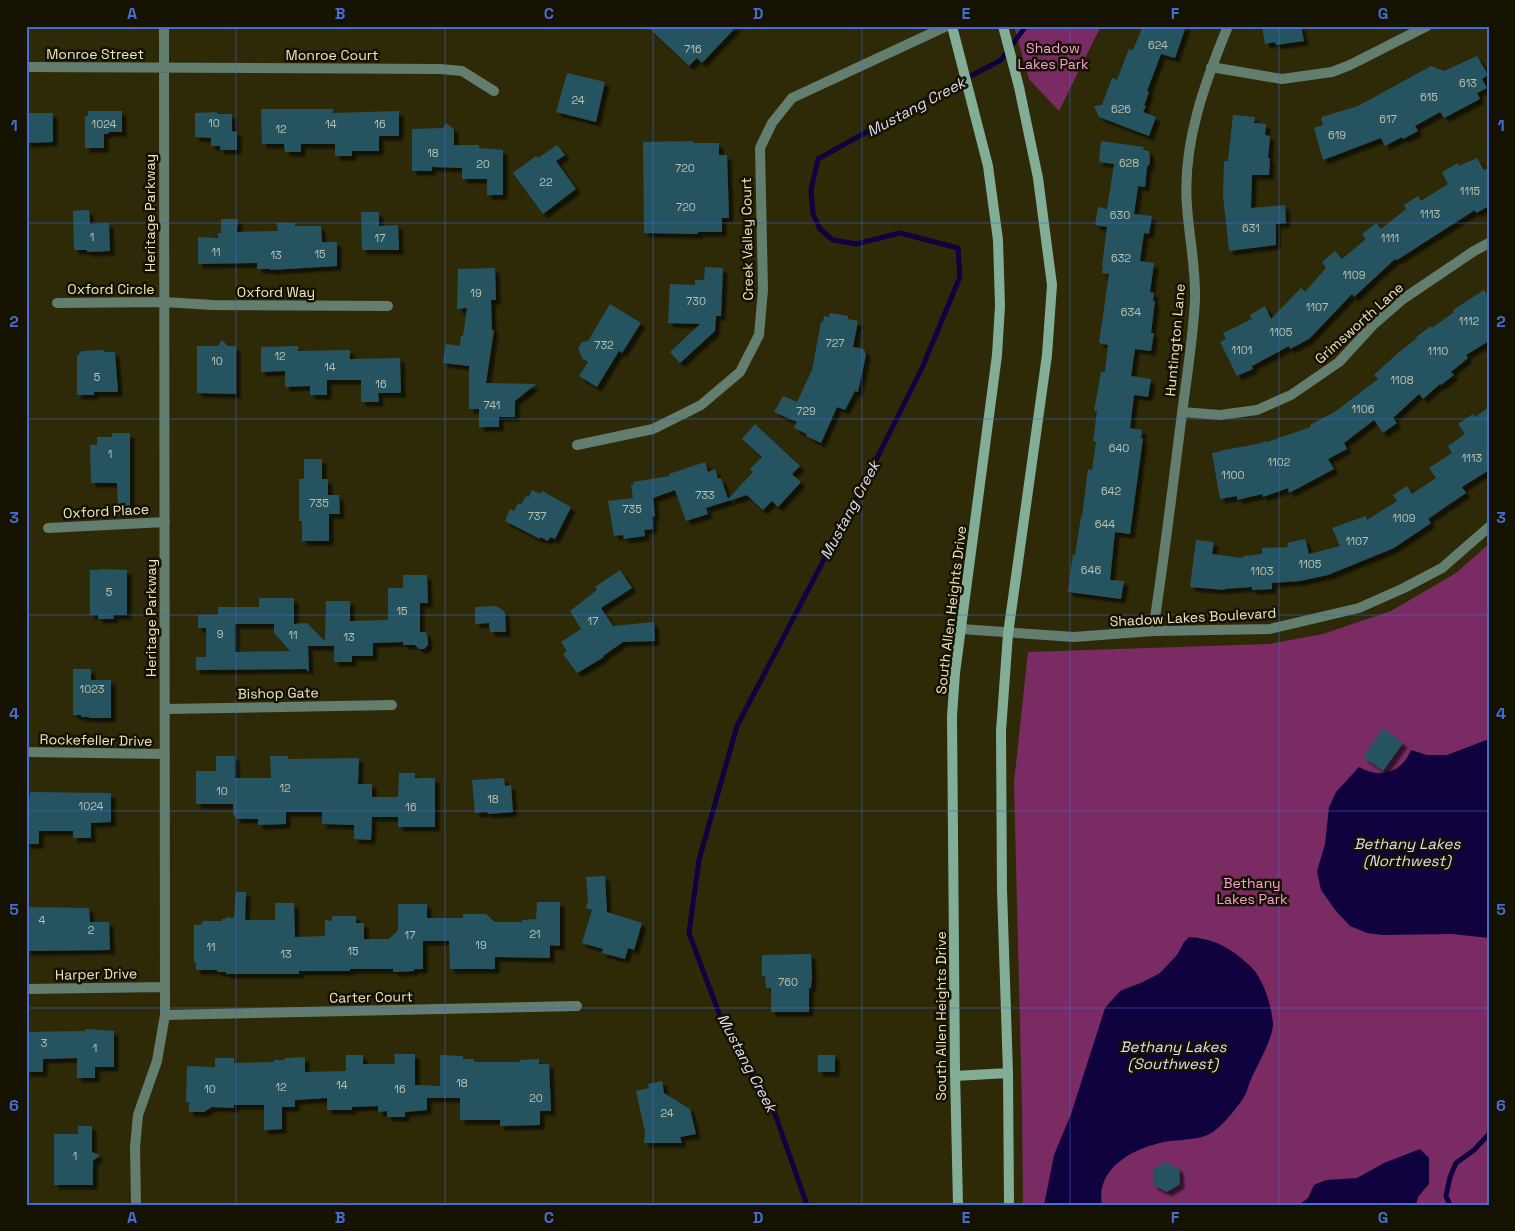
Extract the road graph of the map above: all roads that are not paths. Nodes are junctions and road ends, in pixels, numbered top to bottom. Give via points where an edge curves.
1 (164, 26) edge
2 (947, 26) edge
3 (952, 26) edge
4 (1004, 26) edge
5 (1228, 26) edge
6 (1427, 26) edge
7 (1211, 67) junction
8 (26, 68) edge
9 (164, 68) junction
10 (494, 91) dead end
11 (1489, 243) edge
12 (164, 302) junction
13 (58, 303) dead end
14 (388, 306) dead end
15 (1182, 412) junction
16 (577, 445) dead end
17 (165, 522) junction
18 (1489, 527) edge
19 (48, 528) dead end
20 (961, 629) junction
21 (1153, 631) junction
22 (1008, 634) junction
23 (392, 705) dead end
24 (165, 709) junction
25 (26, 752) edge
26 (165, 754) junction
27 (165, 987) junction
28 (26, 989) edge
29 (577, 1006) dead end
30 (165, 1016) junction
31 (1008, 1073) junction
32 (955, 1076) junction
33 (136, 1205) edge
34 (958, 1205) edge
35 (1009, 1205) edge

1 - 9 street, Heritage Parkway
2 - 16 street, Creek Valley Court via 792,98 772,123 760,148 763,290 759,335 740,372 701,405 653,429
3 - 20 main road, South Allen Heights Drive via 988,166 998,240 1000,306 998,355
4 - 22 main road via 1038,178 1052,285 1047,355
5 - 7 street, Huntington Lane
6 - 7 street via 1332,72 1282,79
7 - 15 street, Huntington Lane via 1188,162 1186,205 1195,298
8 - 9 street, Monroe Street
9 - 10 street, Monroe Court via 440,69 462,72
9 - 12 street, Heritage Parkway
11 - 15 street, Grimsworth Lane via 1403,299 1373,325 1339,362 1291,395 1257,410 1220,416
12 - 13 street, Oxford Circle
12 - 14 street, Oxford Way
12 - 17 street, Heritage Parkway
15 - 21 street, Huntington Lane
17 - 19 street, Oxford Place
17 - 24 street, Heritage Parkway
18 - 21 street, Shadow Lakes Boulevard via 1442,568 1359,608 1270,629
20 - 22 street, Shadow Lakes Boulevard
20 - 32 main road, South Allen Heights Drive via 952,716
21 - 22 street, Shadow Lakes Boulevard via 1074,637
22 - 31 main road via 1001,730
23 - 24 street, Bishop Gate
24 - 26 street, Heritage Parkway
25 - 26 street, Rockefeller Drive
26 - 27 street, Heritage Parkway
27 - 28 street, Harper Drive
27 - 30 street, Heritage Parkway
29 - 30 street, Carter Court
30 - 33 street, Heritage Parkway via 157,1061 138,1115
31 - 32 main road
31 - 35 main road
32 - 34 main road, South Allen Heights Drive

